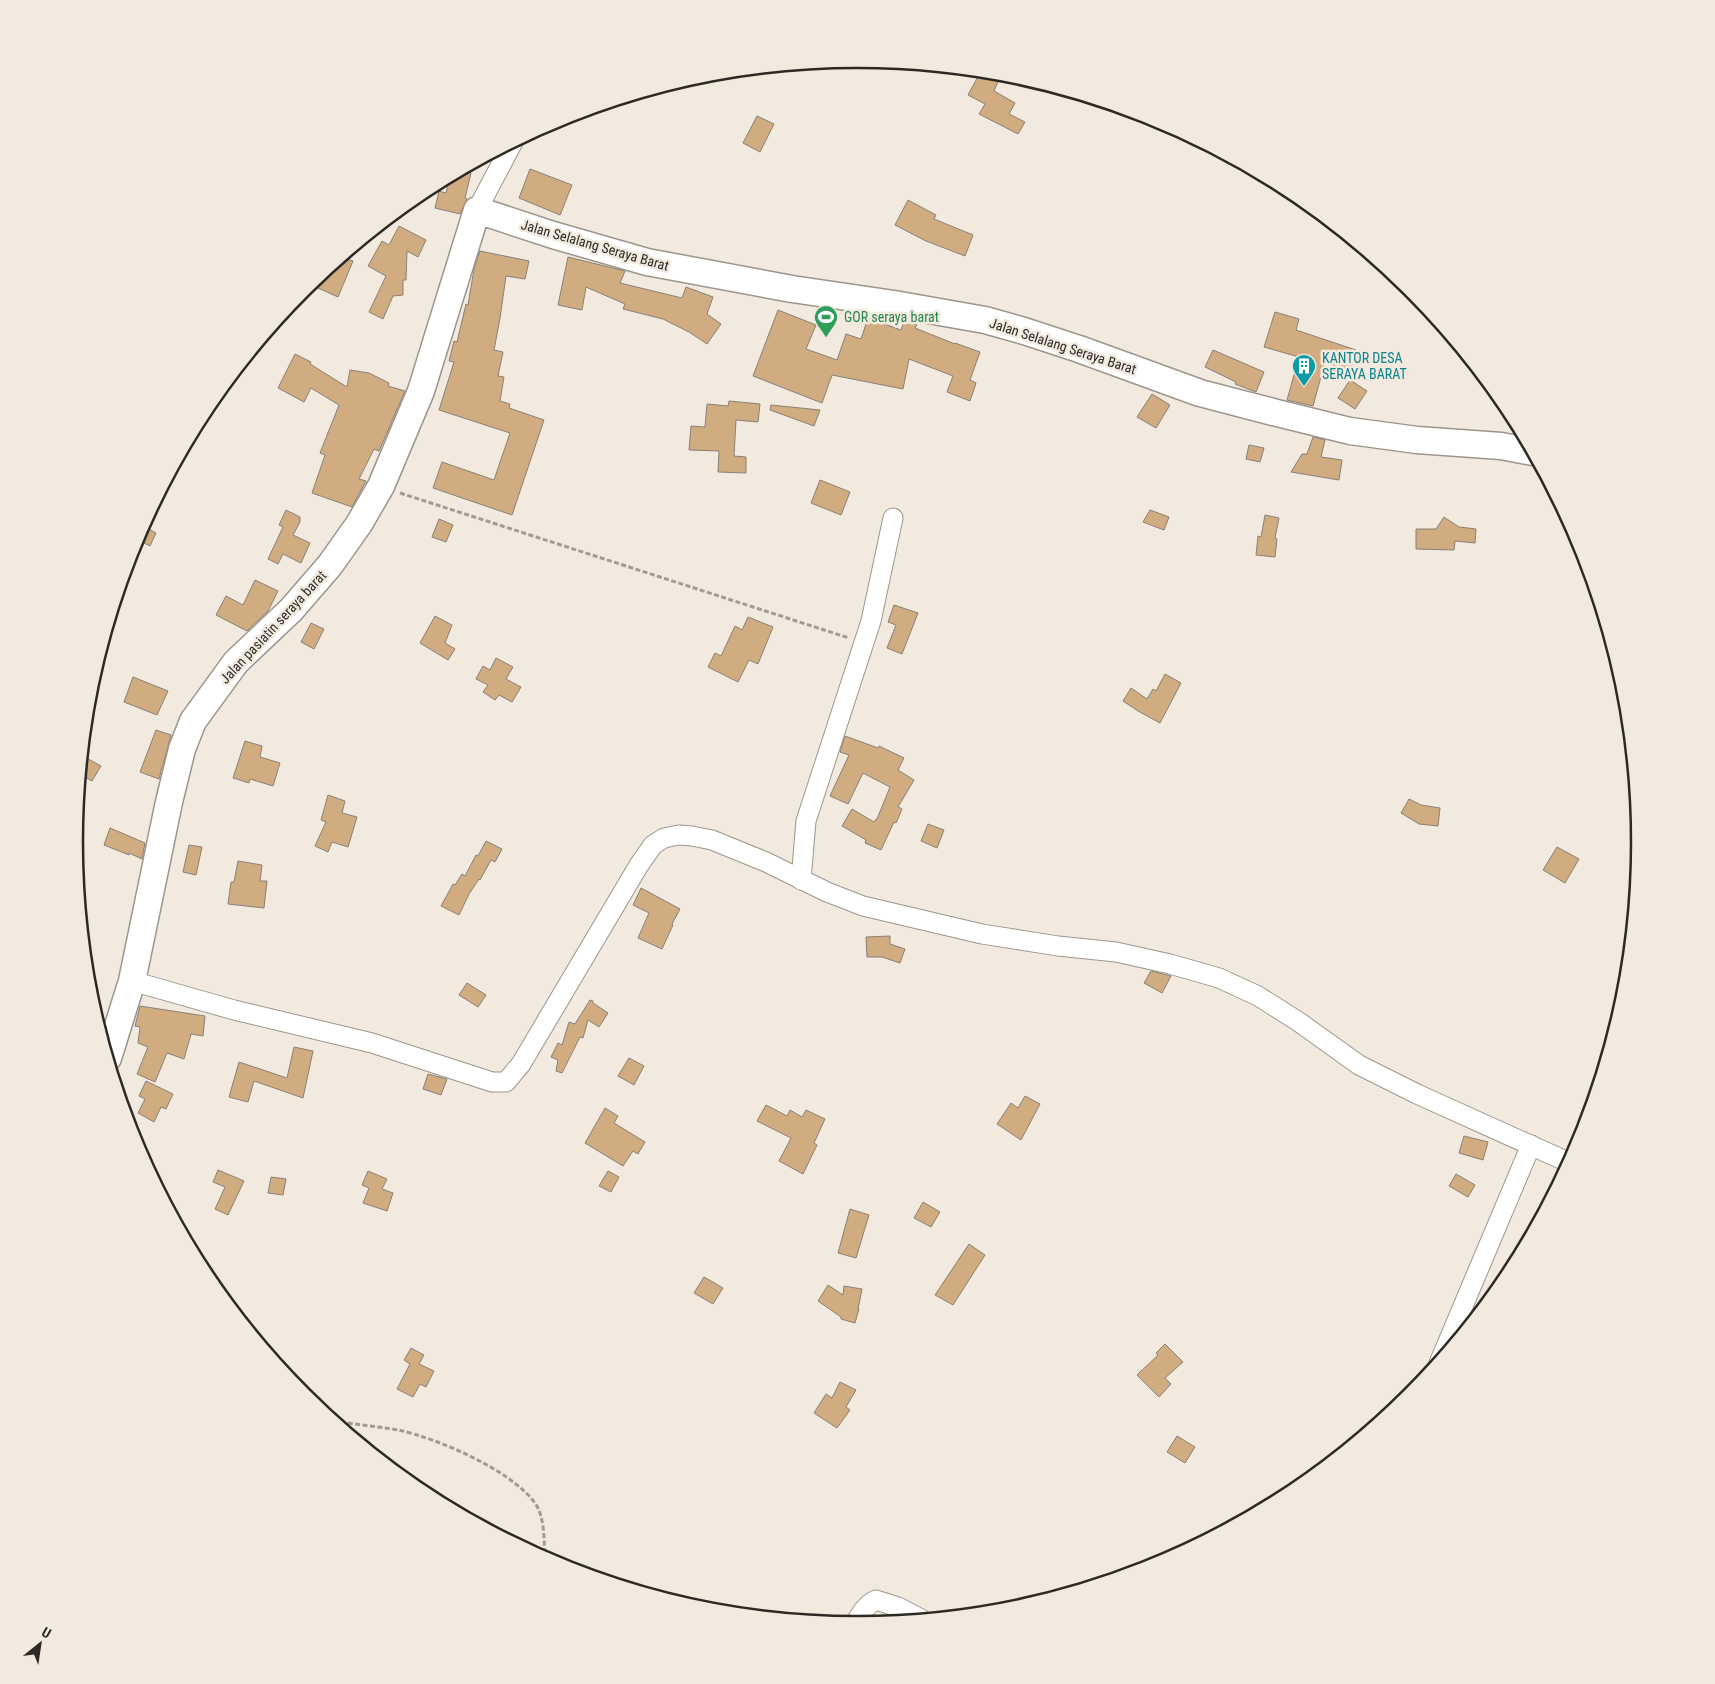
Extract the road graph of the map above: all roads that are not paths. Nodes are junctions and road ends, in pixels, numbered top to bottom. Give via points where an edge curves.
1 (509, 150) edge
2 (477, 210) junction
3 (1525, 451) edge
4 (893, 518) dead end
5 (801, 880) junction
6 (132, 981) junction
7 (111, 1048) edge
8 (1531, 1145) junction
9 (1564, 1159) edge
10 (1447, 1344) edge
11 (913, 1615) edge
12 (859, 1616) edge

1 - 2 street
2 - 3 street, Jalan Selalang Seraya Barat via 647,262 985,320 1079,349 1200,393 1350,431
2 - 6 street, Jalan pasiatin seraya barat via 421,391 381,486 330,565 291,610 236,662 193,720 169,802
4 - 5 street via 871,621 806,821
5 - 6 street via 712,840 679,835 664,838 653,845 522,1064 509,1080 502,1083 372,1043 234,1010
5 - 8 street via 863,906 982,934 1116,952 1219,978 1258,996 1359,1065
6 - 7 street, Jalan pasiatin seraya barat
8 - 9 street
8 - 10 street
11 - 12 street via 893,1604 876,1600

